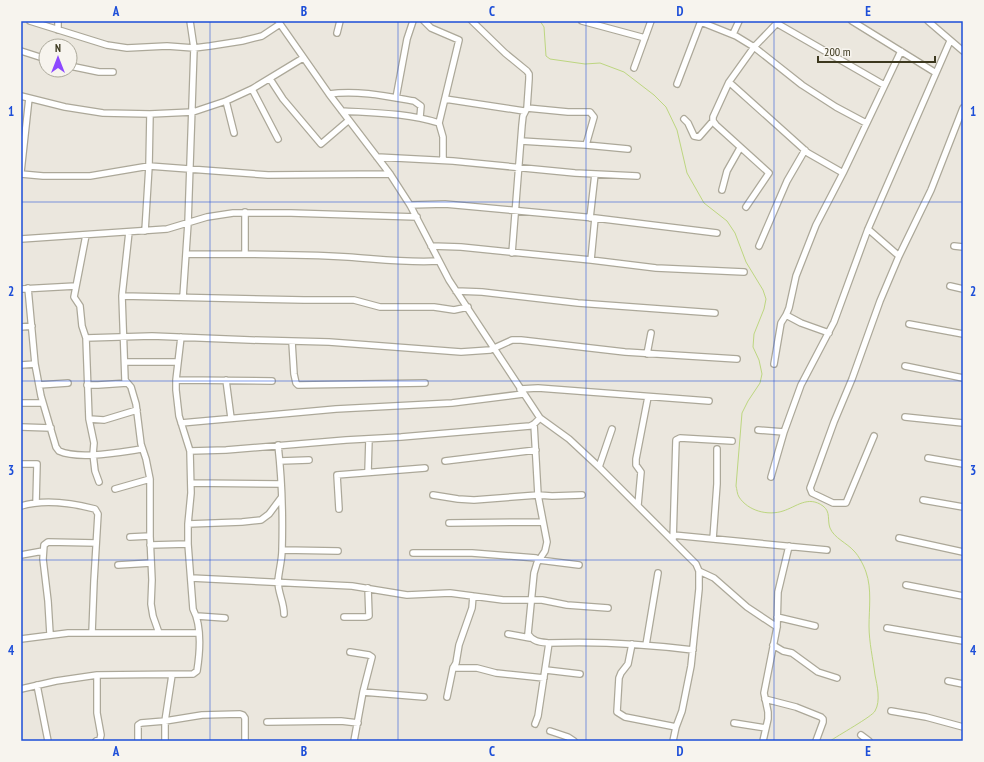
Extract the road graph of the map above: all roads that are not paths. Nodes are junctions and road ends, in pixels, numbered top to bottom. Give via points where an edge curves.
1 (30, 21) edge
2 (58, 21) edge
3 (190, 21) edge
4 (340, 21) edge
5 (411, 21) edge
6 (424, 21) edge
7 (472, 21) edge
8 (582, 21) edge
9 (651, 21) edge
10 (739, 21) edge
11 (852, 21) edge
12 (928, 21) edge
13 (701, 22) edge
14 (779, 22) edge
15 (279, 23) edge
16 (936, 23) edge
17 (58, 30) junction
18 (337, 33) dead end
19 (733, 34) junction
20 (645, 38) junction
21 (950, 41) junction
22 (754, 47) junction
23 (194, 48) junction
24 (21, 51) edge
25 (901, 51) junction
26 (963, 51) edge
27 (38, 56) edge
28 (303, 58) junction
29 (78, 68) edge
30 (634, 68) dead end
31 (113, 72) dead end
32 (936, 73) junction
33 (270, 79) junction
34 (729, 82) junction
35 (677, 84) dead end
36 (884, 85) junction
37 (252, 89) junction
38 (329, 94) junction
39 (21, 96) edge
40 (29, 98) junction
41 (396, 98) junction
42 (445, 98) junction
43 (226, 101) junction
44 (963, 108) edge
45 (526, 109) junction
46 (342, 111) junction
47 (193, 112) junction
48 (150, 114) junction
49 (420, 117) junction
50 (684, 119) dead end
51 (349, 120) junction
52 (713, 122) junction
53 (439, 123) junction
54 (866, 123) junction
55 (234, 134) dead end
56 (23, 136) edge
57 (278, 139) dead end
58 (521, 141) junction
59 (586, 145) junction
60 (740, 148) junction
61 (628, 149) dead end
62 (805, 150) junction
63 (376, 157) junction
64 (442, 160) junction
65 (149, 166) junction
66 (519, 168) junction
67 (191, 169) junction
68 (21, 173) edge
69 (843, 173) junction
70 (390, 174) junction
71 (595, 174) junction
72 (637, 176) dead end
73 (722, 190) dead end
74 (410, 205) junction
75 (746, 207) dead end
76 (515, 211) junction
77 (245, 212) junction
78 (417, 217) junction
79 (593, 218) junction
80 (188, 222) junction
81 (868, 228) junction
82 (145, 231) junction
83 (129, 232) junction
84 (717, 233) dead end
85 (86, 235) junction
86 (21, 240) edge
87 (431, 246) junction
88 (759, 246) dead end
89 (954, 246) dead end
90 (963, 247) edge
91 (512, 253) junction
92 (186, 254) junction
93 (245, 254) junction
94 (899, 256) junction
95 (591, 260) junction
96 (439, 261) junction
97 (744, 272) dead end
98 (76, 286) junction
99 (950, 286) dead end
100 (28, 288) junction
101 (21, 289) edge
102 (963, 289) edge
103 (456, 291) junction
104 (122, 296) junction
105 (183, 297) junction
106 (468, 307) junction
107 (715, 313) dead end
108 (786, 315) junction
109 (909, 324) dead end
110 (32, 326) junction
111 (21, 327) edge
112 (651, 332) dead end
113 (829, 333) junction
114 (963, 334) edge
115 (123, 337) junction
116 (181, 337) junction
117 (86, 338) junction
118 (292, 342) junction
119 (494, 348) junction
120 (647, 354) junction
121 (737, 358) dead end
122 (125, 362) junction
123 (178, 362) junction
124 (35, 364) junction
125 (774, 364) dead end
126 (21, 365) edge
127 (905, 366) dead end
128 (963, 378) edge
129 (176, 380) junction
130 (226, 380) junction
131 (272, 381) dead end
132 (68, 383) dead end
133 (127, 383) junction
134 (87, 384) junction
135 (425, 384) dead end
136 (39, 385) junction
137 (522, 391) junction
138 (648, 397) junction
139 (709, 401) dead end
140 (42, 402) junction
141 (21, 403) edge
142 (138, 410) junction
143 (905, 417) dead end
144 (231, 418) junction
145 (540, 418) junction
146 (89, 420) junction
147 (181, 423) junction
148 (963, 423) edge
149 (534, 424) junction
150 (21, 427) edge
151 (51, 428) junction
152 (612, 429) dead end
153 (758, 430) dead end
154 (784, 432) junction
155 (874, 436) dead end
156 (369, 439) junction
157 (732, 441) dead end
158 (278, 445) junction
159 (142, 449) junction
160 (717, 449) dead end
161 (536, 450) junction
162 (190, 451) junction
163 (93, 454) junction
164 (928, 458) dead end
165 (309, 460) dead end
166 (445, 461) dead end
167 (280, 462) junction
168 (21, 464) edge
169 (963, 464) edge
170 (599, 467) junction
171 (425, 468) dead end
172 (368, 472) junction
173 (771, 477) dead end
174 (150, 479) junction
175 (99, 482) dead end
176 (191, 483) junction
177 (281, 484) junction
178 (115, 489) dead end
179 (538, 495) junction
180 (582, 495) dead end
181 (433, 496) dead end
182 (282, 498) junction
183 (923, 500) dead end
184 (36, 503) junction
185 (638, 505) junction
186 (21, 506) edge
187 (963, 507) edge
188 (339, 509) dead end
189 (543, 522) junction
190 (449, 523) dead end
191 (188, 524) junction
192 (150, 536) junction
193 (130, 538) dead end
194 (673, 538) junction
195 (899, 538) dead end
196 (713, 539) junction
197 (96, 543) junction
198 (188, 544) junction
199 (150, 545) junction
200 (789, 546) junction
201 (282, 550) junction
202 (827, 550) dead end
203 (43, 551) junction
204 (338, 551) dead end
205 (963, 552) edge
206 (413, 553) dead end
207 (21, 555) edge
208 (539, 560) junction
209 (151, 563) junction
210 (118, 565) dead end
211 (579, 565) dead end
212 (699, 571) junction
213 (658, 573) dead end
214 (191, 578) junction
215 (278, 582) junction
216 (906, 585) dead end
217 (368, 588) junction
218 (473, 596) junction
219 (963, 596) edge
220 (532, 600) junction
221 (608, 608) dead end
222 (284, 614) dead end
223 (197, 616) junction
224 (344, 617) dead end
225 (777, 617) junction
226 (225, 618) dead end
227 (815, 626) dead end
228 (777, 627) junction
229 (887, 628) dead end
230 (92, 633) junction
231 (159, 633) junction
232 (199, 633) junction
233 (50, 634) junction
234 (508, 634) dead end
235 (21, 638) edge
236 (530, 638) junction
237 (963, 641) edge
238 (549, 643) junction
239 (632, 644) junction
240 (646, 645) junction
241 (774, 645) junction
242 (693, 650) junction
243 (350, 652) dead end
244 (454, 668) junction
245 (546, 670) junction
246 (172, 674) junction
247 (580, 674) dead end
248 (96, 675) junction
249 (544, 678) junction
250 (837, 678) dead end
251 (948, 681) dead end
252 (963, 684) edge
253 (37, 685) junction
254 (21, 689) edge
255 (363, 692) junction
256 (424, 697) dead end
257 (447, 697) dead end
258 (765, 699) junction
259 (891, 711) dead end
260 (165, 721) junction
261 (267, 722) dead end
262 (358, 722) junction
263 (734, 723) dead end
264 (535, 724) dead end
265 (676, 727) junction
266 (963, 727) edge
267 (766, 728) junction
268 (550, 731) dead end
269 (862, 735) dead end
270 (48, 741) edge
271 (96, 741) edge
272 (138, 741) edge
273 (164, 741) edge
274 (245, 741) edge
275 (354, 741) edge
276 (574, 741) edge
277 (673, 741) edge
278 (763, 741) edge
279 (816, 741) edge
280 (869, 741) edge

1 - 17 street
2 - 17 street
3 - 23 street
4 - 18 street
5 - 41 street
6 - 42 street via 431,28 459,40
7 - 45 street via 529,74
8 - 20 street
9 - 20 street
10 - 19 street
11 - 25 street
12 - 16 street
13 - 19 street
13 - 35 street
14 - 22 street
14 - 36 street
15 - 23 street via 262,36
15 - 28 street
16 - 21 street
17 - 23 street via 116,47
19 - 22 street
20 - 30 street
21 - 26 street
21 - 32 street
22 - 34 street
22 - 54 street via 802,85
23 - 47 street
24 - 27 street
25 - 32 street
25 - 36 street
28 - 33 street
28 - 38 street
29 - 31 street
32 - 81 street
33 - 37 street
33 - 51 street via 283,99 321,144
34 - 52 street
34 - 62 street
36 - 54 street
37 - 43 street
37 - 57 street
38 - 41 street via 347,92
38 - 46 street
39 - 40 street
40 - 48 street via 97,112
40 - 56 street
41 - 49 street via 419,104 422,109
42 - 45 street
42 - 53 street
43 - 47 street
43 - 55 street
44 - 94 street via 931,190
45 - 58 street
45 - 59 street via 590,112 594,117
46 - 49 street
46 - 51 street
47 - 48 street
47 - 67 street
48 - 65 street
49 - 53 street
50 - 52 street via 697,137 700,137
51 - 63 street
52 - 60 street
53 - 64 street via 443,137
54 - 69 street
56 - 68 street
58 - 59 street
58 - 66 street
59 - 61 street
60 - 73 street via 727,171
60 - 75 street via 769,174
62 - 69 street
62 - 88 street via 787,181
63 - 64 street
63 - 70 street
64 - 66 street
65 - 67 street
65 - 68 street via 90,176 43,176
65 - 82 street
66 - 71 street
66 - 76 street
67 - 70 street via 268,175
67 - 80 street
69 - 108 street via 804,254
70 - 74 street
71 - 72 street
71 - 79 street
74 - 76 street via 445,204
74 - 78 street
76 - 79 street
76 - 91 street
77 - 78 street
77 - 80 street via 219,214
77 - 93 street
78 - 87 street
79 - 84 street
79 - 95 street
80 - 82 street via 167,229
80 - 92 street
81 - 94 street
81 - 113 street
82 - 83 street
83 - 85 street
83 - 104 street
85 - 86 street
85 - 98 street
87 - 91 street via 455,246
87 - 96 street
89 - 90 street
91 - 95 street
92 - 93 street
92 - 105 street
93 - 96 street
94 - 155 street via 834,422 810,488 812,493 833,503 846,503
95 - 97 street via 678,270
96 - 103 street
98 - 100 street
98 - 117 street via 74,297 80,306
99 - 102 street
100 - 101 street
100 - 110 street
103 - 106 street
103 - 107 street
104 - 105 street
104 - 115 street
105 - 106 street via 354,300 380,307 434,306 454,310
106 - 119 street
108 - 113 street
108 - 125 street via 781,323
109 - 114 street
110 - 111 street
110 - 124 street
112 - 120 street
113 - 154 street via 801,385
115 - 116 street
115 - 117 street
115 - 122 street
116 - 118 street
116 - 123 street
117 - 134 street
118 - 119 street via 344,342 461,352
118 - 135 street via 294,374 298,385
119 - 120 street via 512,340 521,340
119 - 137 street
120 - 121 street
122 - 123 street
122 - 133 street
123 - 129 street
124 - 126 street
124 - 136 street
127 - 128 street
129 - 130 street
129 - 147 street
130 - 131 street
130 - 144 street
132 - 136 street
133 - 134 street
133 - 142 street via 131,387
134 - 146 street
136 - 140 street
137 - 138 street via 538,388
137 - 144 street via 452,403
137 - 145 street
138 - 139 street
138 - 185 street via 636,459 636,465 641,472
140 - 141 street
140 - 151 street
142 - 146 street via 104,420
142 - 159 street
143 - 148 street
144 - 147 street
145 - 149 street
145 - 170 street via 569,439
146 - 163 street via 94,442
147 - 162 street
149 - 156 street
149 - 161 street
150 - 151 street
151 - 163 street via 59,452 75,455
152 - 170 street
153 - 154 street
154 - 173 street
156 - 158 street
156 - 172 street
157 - 194 street via 680,438 676,440
158 - 162 street
158 - 167 street
159 - 163 street
159 - 174 street
160 - 196 street
161 - 166 street
161 - 179 street
162 - 176 street
163 - 175 street
164 - 169 street
165 - 167 street
167 - 177 street
168 - 184 street via 37,464
170 - 185 street
171 - 172 street
172 - 188 street via 337,475
174 - 178 street
174 - 192 street
176 - 177 street
176 - 191 street
177 - 182 street
179 - 180 street
179 - 181 street via 474,500
179 - 189 street
182 - 191 street via 269,514 260,520
182 - 201 street
183 - 187 street
184 - 186 street
184 - 197 street via 64,504 95,510 98,514
185 - 194 street
189 - 190 street
189 - 208 street via 547,542
191 - 198 street
192 - 193 street
192 - 199 street
194 - 196 street
194 - 212 street
195 - 205 street
196 - 200 street
197 - 203 street via 46,542
197 - 230 street
198 - 199 street
198 - 214 street
199 - 209 street
200 - 202 street
200 - 225 street via 778,592
201 - 204 street
201 - 215 street
203 - 207 street
203 - 233 street
206 - 208 street via 472,553
208 - 211 street
208 - 220 street via 534,573
209 - 210 street
209 - 231 street via 151,604
212 - 228 street via 709,575 747,607
212 - 242 street
213 - 240 street
214 - 215 street
214 - 223 street via 193,609
215 - 217 street
215 - 222 street
216 - 219 street
217 - 218 street via 407,594 450,593
217 - 224 street via 369,616
218 - 220 street
218 - 244 street via 472,608
220 - 221 street
220 - 236 street via 528,625
223 - 226 street
223 - 232 street
225 - 227 street
225 - 228 street
228 - 241 street
229 - 237 street
230 - 231 street
230 - 233 street
231 - 232 street
232 - 246 street via 196,673
233 - 235 street
234 - 236 street
236 - 238 street
238 - 239 street
238 - 245 street
239 - 240 street
239 - 265 street via 628,664 619,678 618,712 625,717
240 - 242 street
241 - 250 street via 792,653 818,672
241 - 258 street
242 - 265 street via 682,711
243 - 255 street via 372,657
244 - 249 street via 477,668 496,673
244 - 257 street
245 - 247 street
245 - 249 street
246 - 248 street
246 - 260 street
248 - 253 street
248 - 271 street via 97,713 101,735
249 - 264 street
251 - 252 street
253 - 254 street
253 - 270 street
255 - 256 street
255 - 262 street
258 - 267 street via 768,712
258 - 279 street via 796,707 823,719
259 - 266 street
260 - 272 street via 139,724
260 - 273 street
260 - 274 street via 202,715 240,714 245,718
261 - 262 street
262 - 275 street
263 - 267 street
265 - 277 street
267 - 278 street
268 - 276 street
269 - 280 street

